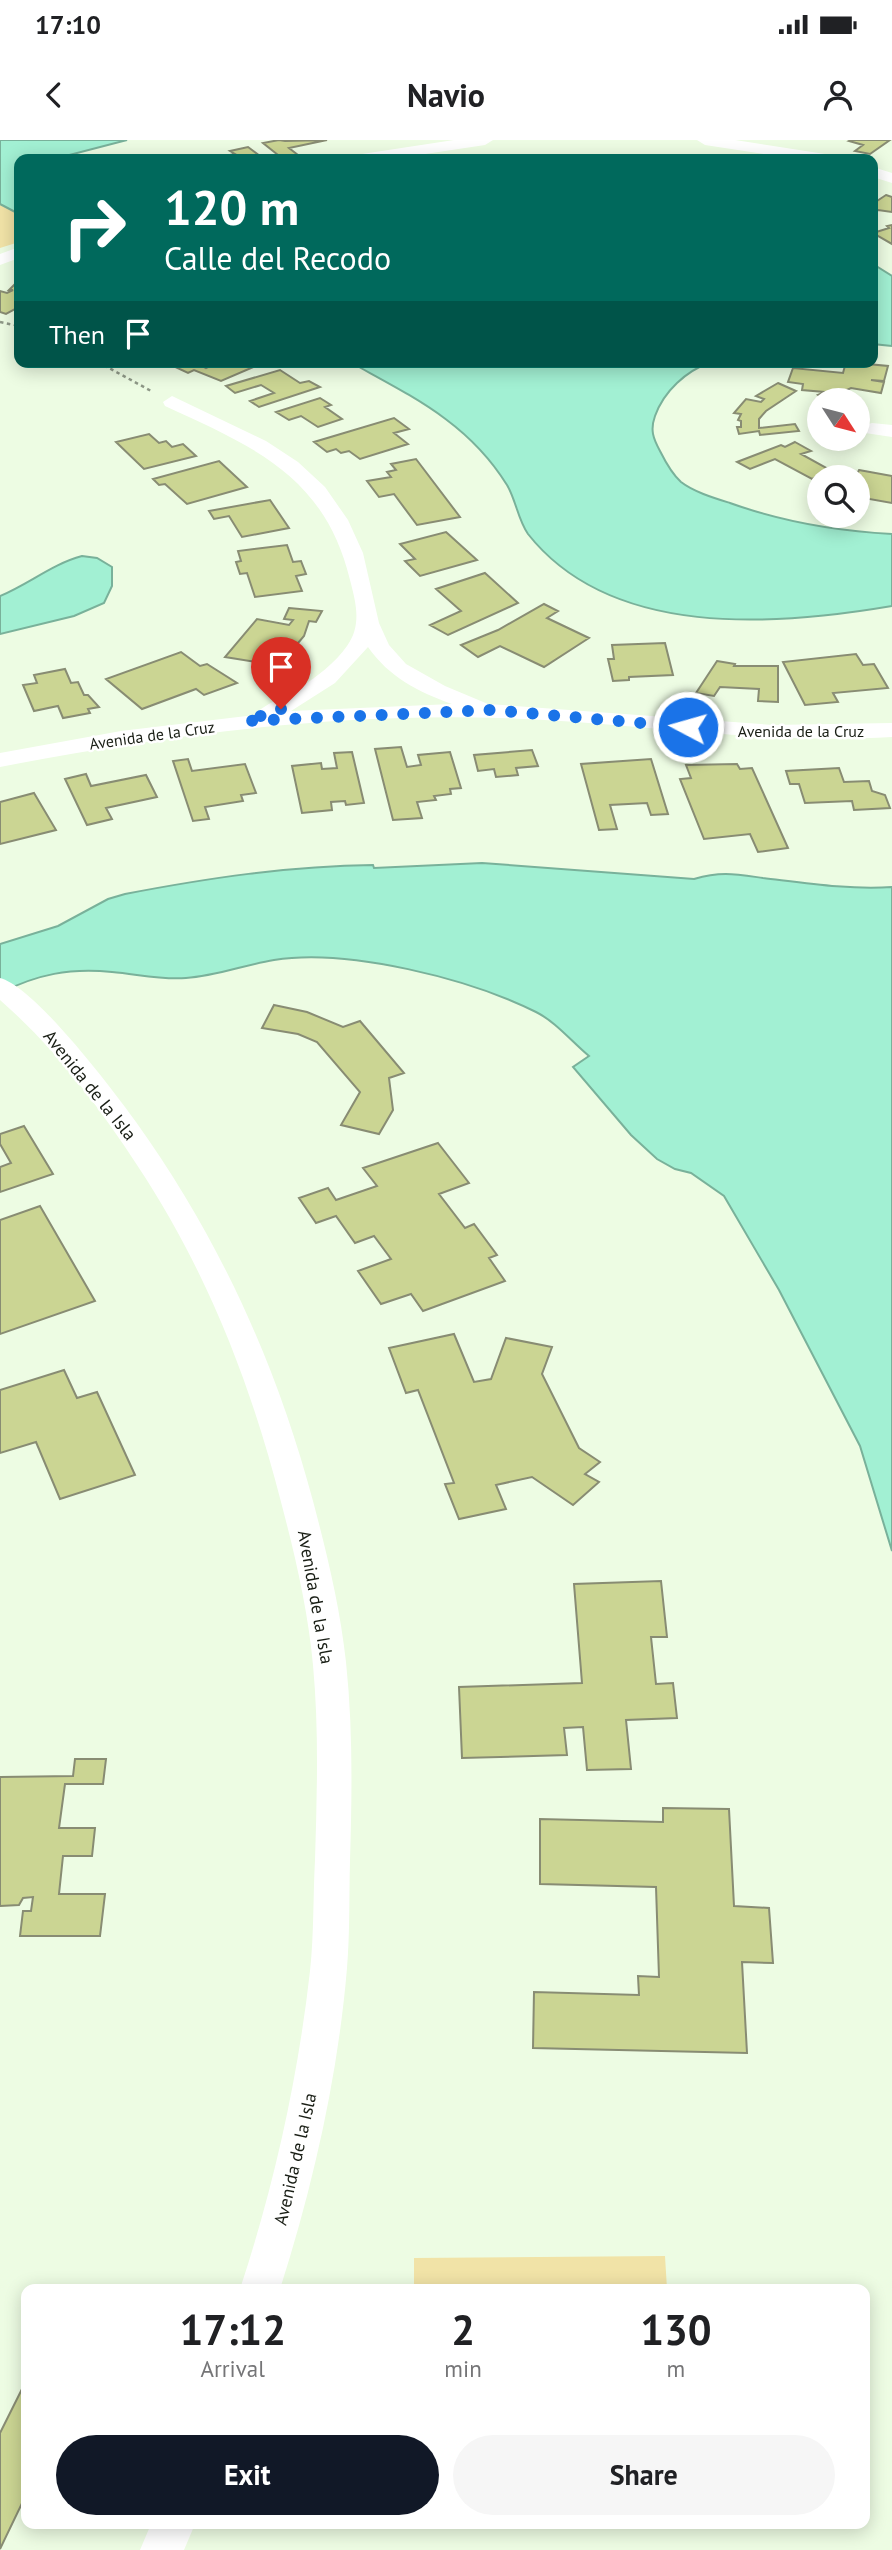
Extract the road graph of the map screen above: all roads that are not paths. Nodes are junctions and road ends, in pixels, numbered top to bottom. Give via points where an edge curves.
1 (485, 140) edge
2 (705, 140) edge
3 (405, 154) edge
4 (793, 154) edge
5 (172, 402) road end
6 (872, 429) dead end
7 (892, 431) edge
8 (368, 623) junction
9 (491, 710) junction
10 (246, 721) junction
11 (892, 730) edge
12 (0, 760) edge
13 (10, 994) edge
14 (262, 2284) edge
15 (171, 2529) edge
16 (162, 2550) edge

1 - 3 street
2 - 4 street
5 - 8 street via 247,437 309,481 341,527 361,573
6 - 7 street
8 - 9 street via 380,649 398,668 450,696
8 - 10 street via 360,642 324,681 281,709
9 - 10 street, Avenida de la Cruz
9 - 11 street, Avenida de la Cruz via 764,733
10 - 12 street, Avenida de la Cruz
13 - 14 street, Avenida de la Isla via 73,1058 122,1122 174,1196 216,1272 250,1348 279,1433 313,1563 331,1682 334,1828 329,1968 311,2092
15 - 16 street

